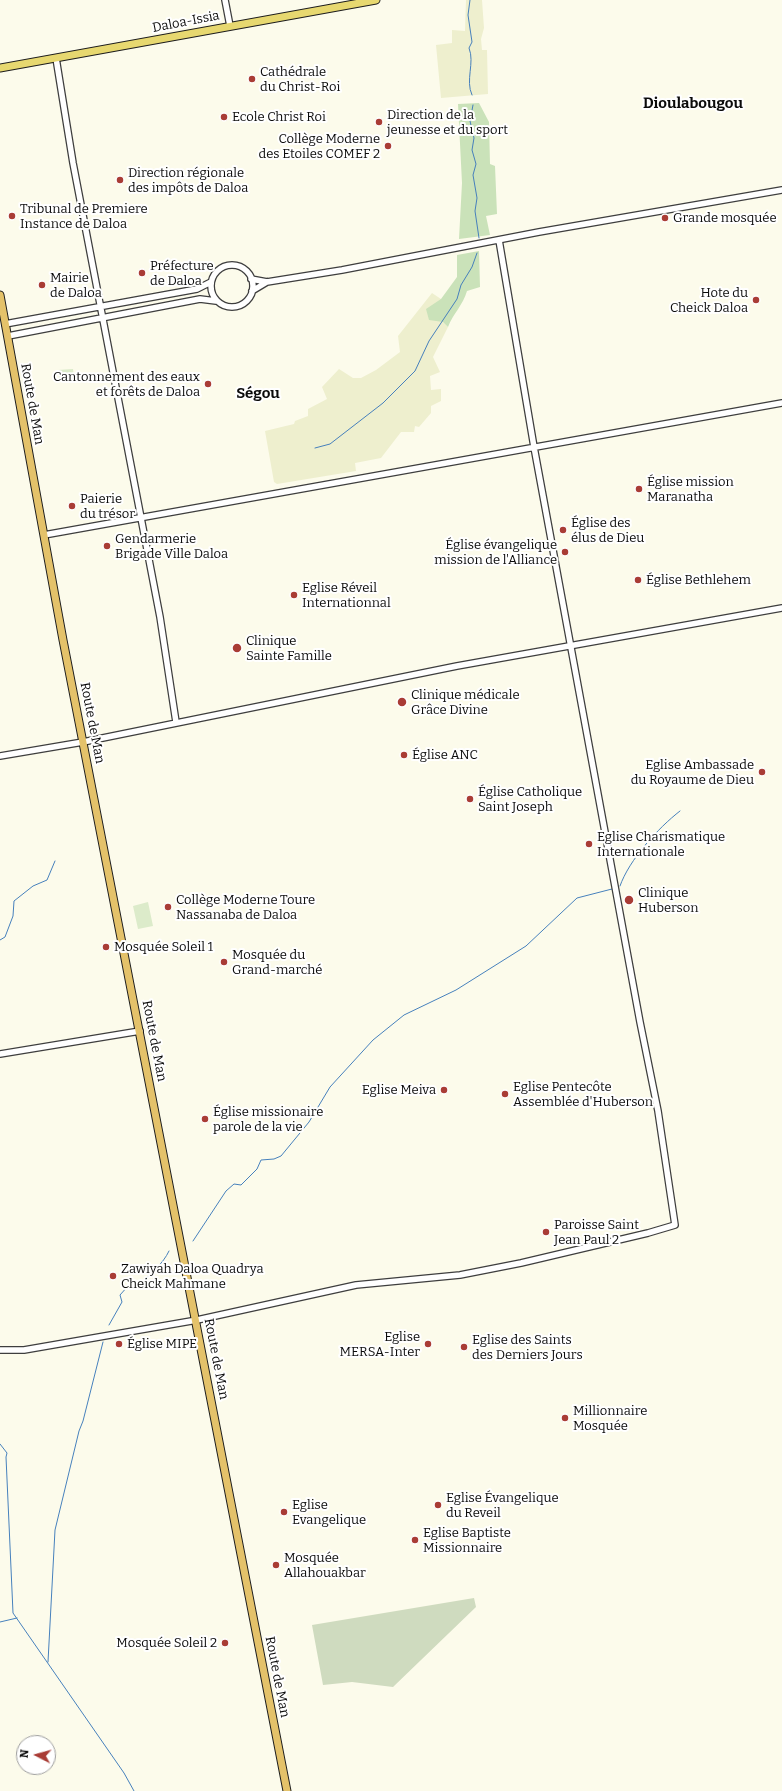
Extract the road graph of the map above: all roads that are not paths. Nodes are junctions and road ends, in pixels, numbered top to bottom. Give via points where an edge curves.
1 (226, 0) edge
2 (376, 0) edge
3 (230, 26) junction
4 (56, 58) junction
5 (0, 68) edge
6 (782, 190) edge
7 (499, 240) junction
8 (251, 279) junction
9 (211, 282) junction
10 (267, 282) junction
11 (252, 291) junction
12 (0, 295) edge
13 (216, 301) junction
14 (100, 307) junction
15 (103, 318) junction
16 (5, 324) junction
17 (8, 336) junction
18 (782, 402) edge
19 (534, 447) junction
20 (141, 518) junction
21 (44, 535) junction
22 (782, 608) edge
23 (570, 646) junction
24 (176, 722) junction
25 (84, 742) junction
26 (0, 756) edge
27 (140, 1031) junction
28 (0, 1054) edge
29 (197, 1320) junction
30 (0, 1350) edge
31 (287, 1791) edge

1 - 3 street
2 - 3 main road, Daloa-Issia
3 - 4 main road, Daloa-Issia
4 - 5 main road, Daloa-Issia
4 - 14 street
6 - 7 street
7 - 10 street
7 - 19 street
8 - 9 street via 244,269 230,265 215,273
8 - 10 street
8 - 11 street
9 - 13 street
9 - 14 street via 197,289
10 - 11 street
11 - 13 street via 245,303 234,308 223,306
12 - 16 highway, Route de Man
13 - 15 street via 200,299
14 - 15 street
14 - 16 street
15 - 17 street
15 - 20 street
16 - 17 highway, Route de Man
17 - 21 highway, Route de Man
18 - 19 street
19 - 20 street
19 - 23 street
20 - 21 street
20 - 24 street
21 - 25 highway, Route de Man
22 - 23 street
23 - 24 street via 435,670
23 - 29 street via 658,1111 675,1225 521,1263 443,1277 410,1278 356,1285
24 - 25 street
25 - 26 street
25 - 27 highway, Route de Man
27 - 28 street
27 - 29 highway, Route de Man
29 - 30 street via 24,1350
29 - 31 highway, Route de Man

